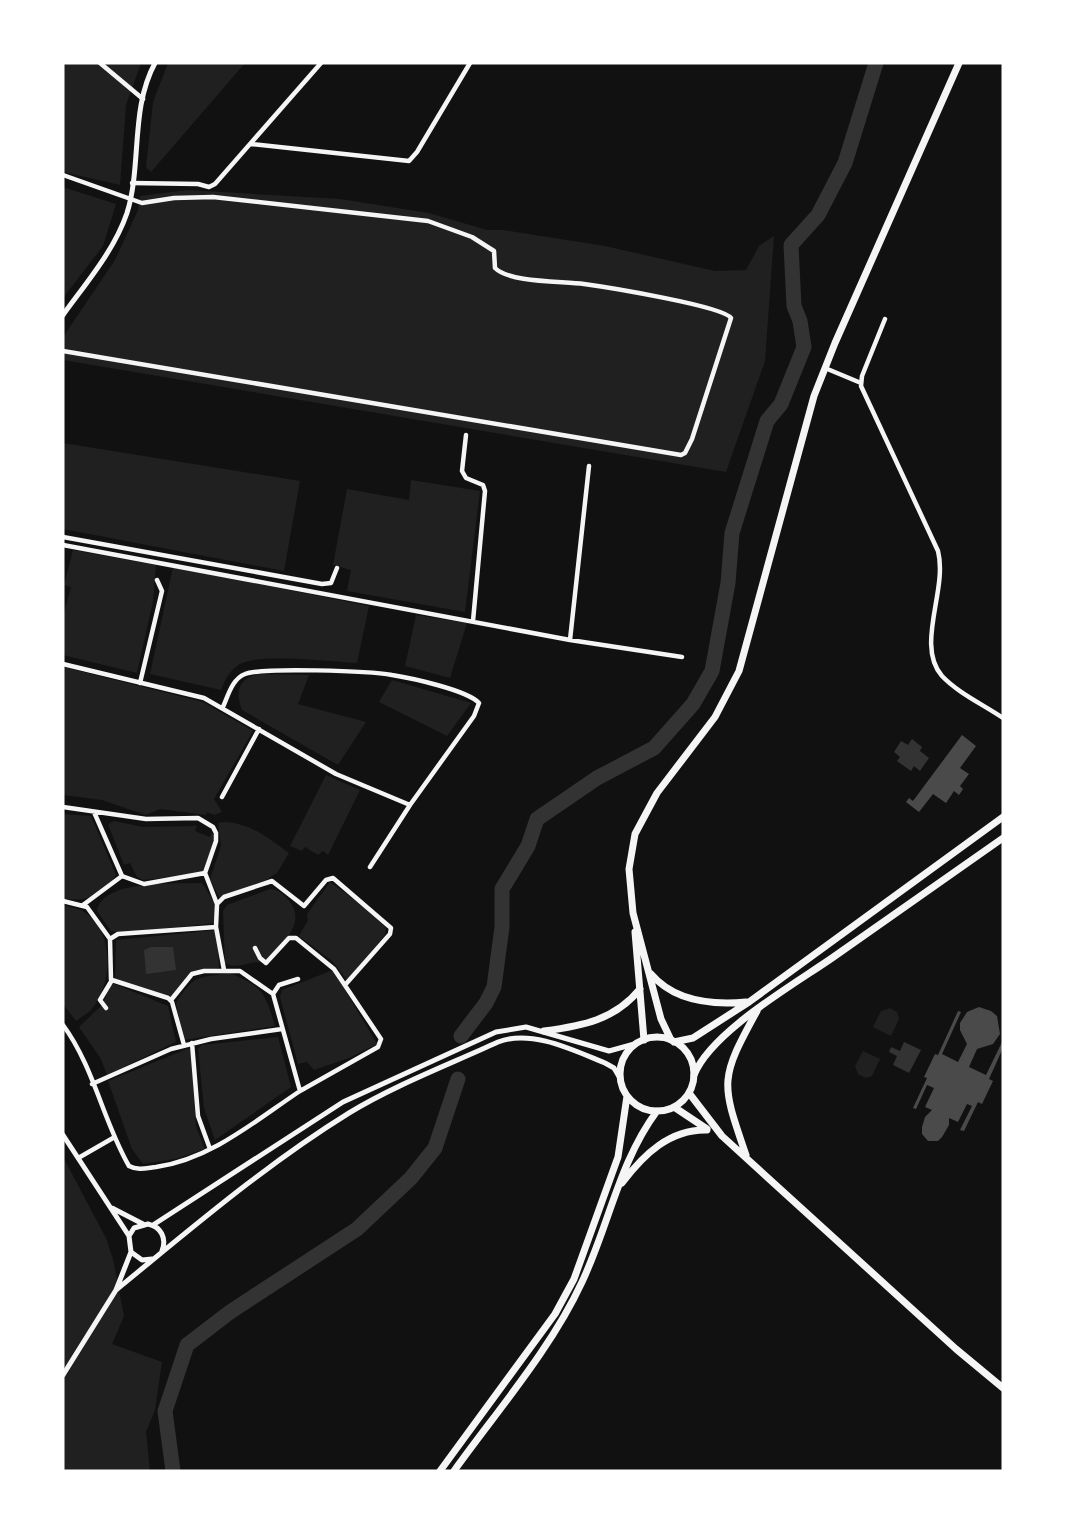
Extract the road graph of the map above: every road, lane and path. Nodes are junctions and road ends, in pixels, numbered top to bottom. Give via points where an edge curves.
1 (100, 63) edge
2 (155, 63) edge
3 (321, 63) edge
4 (470, 63) edge
5 (959, 63) edge
6 (142, 99) junction
7 (251, 144) junction
8 (63, 175) edge
9 (132, 183) junction
10 (130, 199) junction
11 (63, 315) edge
12 (885, 319) dead end
13 (63, 351) edge
14 (825, 368) junction
15 (861, 383) junction
16 (466, 435) dead end
17 (589, 466) dead end
18 (63, 537) edge
19 (63, 545) edge
20 (337, 568) dead end
21 (157, 580) dead end
22 (473, 621) junction
23 (570, 640) junction
24 (682, 657) dead end
25 (63, 664) edge
26 (140, 683) junction
27 (223, 707) junction
28 (1003, 718) edge
29 (259, 729) junction
30 (222, 797) dead end
31 (410, 805) junction
32 (63, 807) edge
33 (94, 812) junction
34 (1003, 817) edge
35 (1003, 838) edge
36 (370, 867) dead end
37 (205, 873) junction
38 (122, 876) junction
39 (63, 901) edge
40 (217, 904) junction
41 (83, 905) junction
42 (216, 927) junction
43 (636, 930) junction
44 (110, 939) junction
45 (255, 948) dead end
46 (224, 970) junction
47 (649, 971) junction
48 (298, 979) dead end
49 (111, 980) junction
50 (345, 985) junction
51 (640, 989) junction
52 (273, 994) junction
53 (171, 1000) junction
54 (749, 1002) junction
55 (106, 1008) dead end
56 (757, 1011) junction
57 (63, 1025) edge
58 (282, 1029) junction
59 (544, 1031) junction
60 (673, 1041) junction
61 (641, 1042) junction
62 (192, 1043) junction
63 (184, 1045) junction
64 (694, 1075) junction
65 (621, 1080) junction
66 (92, 1084) junction
67 (300, 1091) junction
68 (689, 1093) junction
69 (627, 1096) junction
70 (674, 1107) junction
71 (657, 1111) junction
72 (707, 1130) junction
73 (63, 1135) edge
74 (722, 1136) junction
75 (113, 1138) junction
76 (210, 1149) junction
77 (80, 1157) junction
78 (747, 1158) junction
79 (617, 1190) junction
80 (110, 1208) junction
81 (143, 1224) junction
82 (153, 1225) junction
83 (129, 1236) junction
84 (131, 1252) junction
85 (161, 1252) junction
86 (152, 1259) junction
87 (116, 1290) junction
88 (63, 1375) edge
89 (1003, 1388) edge
90 (440, 1471) edge
91 (454, 1471) edge

1 - 6 street
2 - 6 street
3 - 7 street
4 - 7 street via 409,161
5 - 14 main road
6 - 9 street
7 - 9 street via 209,188 198,184
8 - 10 street
9 - 10 street
10 - 11 street via 116,238
10 - 13 street via 142,203 213,197 428,221 489,246 494,251 495,267 506,275 585,284 702,305 724,311 731,321 692,439 681,455
12 - 15 street
14 - 15 street
14 - 43 main road via 805,427 739,671 715,717 657,793 635,834 630,869
15 - 28 street via 938,551 941,579 930,644 934,662 946,680
16 - 22 street via 462,471 466,478 483,485 485,491
17 - 23 street
18 - 20 street via 322,584 331,583
19 - 22 street
21 - 26 street via 162,591
22 - 23 street
23 - 24 street
25 - 26 street
26 - 27 street via 204,698
27 - 29 street
27 - 31 street via 235,680 242,674 265,670 388,674 466,695 479,703 454,746
29 - 30 street
29 - 31 street via 336,774
31 - 36 street
32 - 33 street
33 - 37 street via 146,819 198,818 206,822 213,827 216,841
33 - 38 street
34 - 54 main road
35 - 56 main road
37 - 38 street via 144,884
37 - 40 street
38 - 41 street
39 - 41 street
40 - 42 street
40 - 50 street via 224,897 272,881 304,906 329,877 337,880 391,927 390,934
41 - 44 street
42 - 44 street via 118,933
42 - 46 street
43 - 47 main road
43 - 51 main road
44 - 49 street
45 - 50 street via 266,963 290,938 296,938 328,963
46 - 52 street via 240,971
46 - 53 street via 192,974
47 - 54 main road via 685,997
47 - 60 main road via 661,1019
48 - 52 street via 279,985
49 - 53 street
49 - 55 street via 100,1000
50 - 67 street via 381,1043
51 - 59 main road via 629,1003 607,1017
51 - 61 main road
52 - 58 street
53 - 63 street
54 - 60 main road via 693,1038
56 - 64 main road via 717,1042
56 - 78 main road via 731,1058 726,1090
57 - 66 street via 83,1058
58 - 62 street
58 - 67 street
59 - 61 street via 609,1051
59 - 82 street via 516,1027 496,1032 343,1102
60 - 61 main road via 660,1038
60 - 64 main road via 689,1056
61 - 65 main road via 622,1062
62 - 63 street
62 - 76 street via 198,1116
63 - 66 street
64 - 68 main road
65 - 69 main road
65 - 85 street via 614,1068 605,1063 536,1040 514,1037 498,1042 379,1097 335,1122 264,1170
66 - 75 street
67 - 76 street
68 - 70 main road
68 - 74 main road
69 - 71 main road via 640,1107
69 - 90 main road via 618,1157 574,1279 555,1314
70 - 71 main road
70 - 72 main road
71 - 79 main road via 635,1143
72 - 74 main road
72 - 79 main road via 686,1132 662,1142 641,1160
73 - 77 street
74 - 78 main road
75 - 76 street via 129,1166 140,1170 186,1161
75 - 77 street
77 - 80 street
78 - 89 main road
79 - 91 main road via 590,1265 567,1310
80 - 81 street
80 - 83 street
81 - 82 street
81 - 83 street
82 - 85 street via 164,1237
83 - 84 street
84 - 86 street via 142,1260
84 - 87 street
85 - 86 street
86 - 87 street
87 - 88 street

